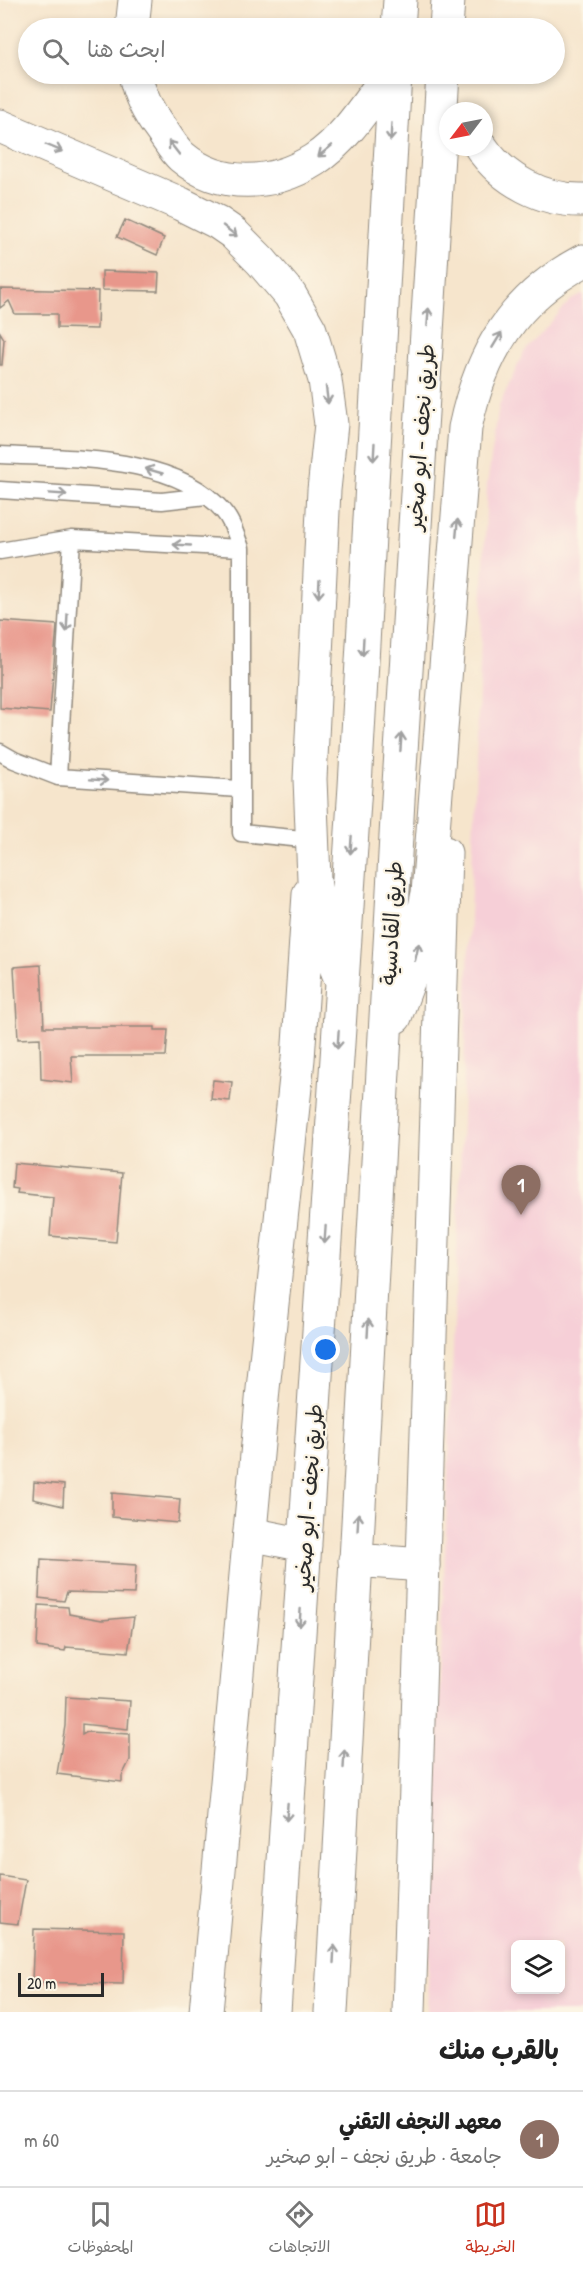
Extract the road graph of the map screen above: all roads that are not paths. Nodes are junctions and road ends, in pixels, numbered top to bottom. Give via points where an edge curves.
1 (135, 0) edge
2 (400, 0) edge
3 (448, 0) edge
4 (133, 18) edge
5 (399, 18) edge
6 (447, 18) edge
7 (138, 84) edge
8 (382, 84) edge
9 (394, 84) edge
10 (442, 84) edge
11 (452, 84) edge
12 (459, 102) edge
13 (0, 126) edge
14 (489, 156) edge
15 (583, 200) edge
16 (583, 261) edge
17 (0, 455) edge
18 (0, 490) edge
19 (206, 496) junction
20 (72, 539) junction
21 (22, 548) junction
22 (241, 548) junction
23 (0, 551) edge
24 (0, 560) edge
25 (454, 569) junction
26 (0, 752) edge
27 (58, 777) junction
28 (355, 786) joint
29 (239, 789) junction
30 (398, 800) joint
31 (312, 840) junction
32 (342, 982) junction
33 (384, 1046) junction
34 (250, 1534) junction
35 (305, 1545) junction
36 (355, 1560) junction
37 (423, 1565) junction
38 (206, 2012) edge
39 (274, 2012) edge
40 (331, 2012) edge
41 (409, 2012) edge

1 - 4 main road
2 - 5 main road
3 - 6 main road
8 -> 7 main road via 351,126 315,159 272,178 253,181 223,177 180,156 143,102
9 -> 28 main road, طريق نجف - ابو صخير
30 -> 10 main road, طريق نجف - ابو صخير
11 - 12 main road
13 -> 31 main road via 217,222 261,261 290,295 310,330 325,380 330,424 310,779
14 - 15 main road via 523,185 541,194
25 -> 16 main road via 465,428 484,364 498,337 520,309 562,273
19 -> 17 lane via 168,474 133,465
18 -> 19 lane via 162,501
19 - 22 lane via 223,511
20 - 21 lane
22 -> 20 lane
20 -> 27 lane
21 - 23 lane
21 - 24 lane
22 - 29 lane
33 -> 25 main road via 412,971 428,893
25 - 37 main road
26 - 27 lane
27 -> 29 lane
28 -> 32 main road, طريق القادسية
29 - 31 lane via 240,833
30 - 33 main road, طريق القادسية
31 - 32 main road via 321,931
31 - 34 main road via 298,1059
32 -> 35 main road, طريق نجف - ابو صخير
36 -> 33 main road
34 - 35 main road
34 - 38 main road
35 -> 39 main road, طريق نجف - ابو صخير
36 - 37 main road
40 -> 36 main road
37 - 41 main road

